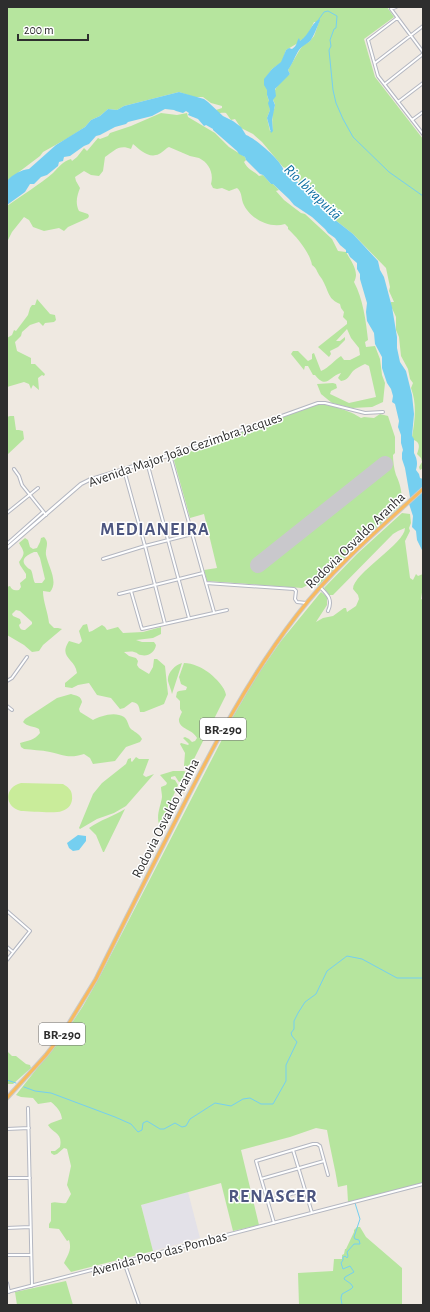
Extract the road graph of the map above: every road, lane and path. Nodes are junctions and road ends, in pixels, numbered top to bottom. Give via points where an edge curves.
1 (396, 7) edge
2 (397, 18) junction
3 (423, 26) edge
4 (411, 36) junction
5 (423, 53) edge
6 (375, 63) junction
7 (423, 83) edge
8 (384, 85) junction
9 (398, 102) junction
10 (423, 112) edge
11 (412, 120) junction
12 (423, 134) edge
13 (383, 412) dead end
14 (170, 455) junction
15 (147, 462) junction
16 (14, 469) dead end
17 (124, 470) junction
18 (38, 488) dead end
19 (423, 489) edge
20 (29, 494) junction
21 (7, 513) edge
22 (44, 513) junction
23 (192, 534) junction
24 (168, 540) junction
25 (7, 544) edge
26 (145, 546) junction
27 (7, 548) edge
28 (103, 559) dead end
29 (203, 573) junction
30 (179, 579) junction
31 (206, 583) junction
32 (155, 585) junction
33 (320, 588) junction
34 (131, 591) junction
35 (119, 594) dead end
36 (307, 603) junction
37 (227, 610) dead end
38 (328, 610) dead end
39 (214, 612) junction
40 (189, 618) junction
41 (165, 624) junction
42 (27, 657) dead end
43 (7, 681) edge
44 (7, 706) edge
45 (12, 710) dead end
46 (7, 911) edge
47 (7, 947) edge
48 (14, 952) junction
49 (7, 960) edge
50 (7, 1098) edge
51 (28, 1108) dead end
52 (29, 1128) junction
53 (7, 1129) edge
54 (294, 1150) junction
55 (324, 1161) junction
56 (299, 1168) junction
57 (328, 1175) dead end
58 (7, 1178) edge
59 (30, 1178) junction
60 (261, 1179) junction
61 (423, 1184) edge
62 (305, 1190) junction
63 (267, 1201) junction
64 (312, 1213) junction
65 (274, 1223) junction
66 (30, 1226) junction
67 (7, 1228) edge
68 (7, 1255) edge
69 (31, 1255) junction
70 (124, 1262) junction
71 (7, 1283) edge
72 (32, 1286) junction
73 (8, 1292) edge
74 (139, 1305) edge

1 - 2 street via 391,9
2 - 4 street
2 - 6 street via 368,40
3 - 4 street
4 - 5 street
4 - 6 street
5 - 8 street
6 - 8 street via 378,76
7 - 9 street
8 - 9 street
9 - 11 street
10 - 11 street
11 - 12 street
13 - 14 street, Avenida Major João Cezimbra Jacques via 365,413 318,403
14 - 15 street, Avenida Major João Cezimbra Jacques
14 - 23 street
15 - 17 street, Avenida Major João Cezimbra Jacques
15 - 24 street
16 - 20 street
17 - 22 street, Avenida Major João Cezimbra Jacques via 81,484
17 - 26 street
18 - 20 street
19 - 33 highway, Rodovia Osvaldo Aranha / BR-290 via 357,549
20 - 21 street
20 - 22 street
22 - 25 street
22 - 27 street, Avenida Major João Cezimbra Jacques
23 - 24 street
23 - 29 street
24 - 26 street
24 - 30 street
26 - 28 street
26 - 32 street
29 - 30 street
29 - 31 street
30 - 32 street
30 - 40 street
31 - 36 street via 294,589 297,602
31 - 39 street
32 - 34 street
32 - 41 street
33 - 36 highway, Rodovia Osvaldo Aranha / BR-290
33 - 38 street via 330,600 331,606
34 - 35 street
34 - 41 street via 142,629
36 - 50 highway, Rodovia Osvaldo Aranha / BR-290 via 276,644 231,714 80,1006 46,1055
37 - 39 street
39 - 40 street
40 - 41 street
42 - 43 street
44 - 45 street
46 - 48 street via 30,931
47 - 48 street
48 - 49 street
51 - 52 street
52 - 53 street
52 - 59 street
54 - 55 street via 317,1144 320,1146
54 - 56 street
54 - 60 street via 256,1161
55 - 56 street
55 - 57 street
56 - 60 street
56 - 62 street
58 - 59 street
59 - 66 street
60 - 63 street
61 - 64 street, Avenida Poço das Pombas
62 - 63 street
62 - 64 street
63 - 65 street
64 - 65 street, Avenida Poço das Pombas
65 - 70 street, Avenida Poço das Pombas
66 - 67 street
66 - 69 street
68 - 69 street
69 - 72 street
70 - 72 street, Avenida Poço das Pombas
70 - 74 street
71 - 73 street
72 - 73 street, Avenida Poço das Pombas

